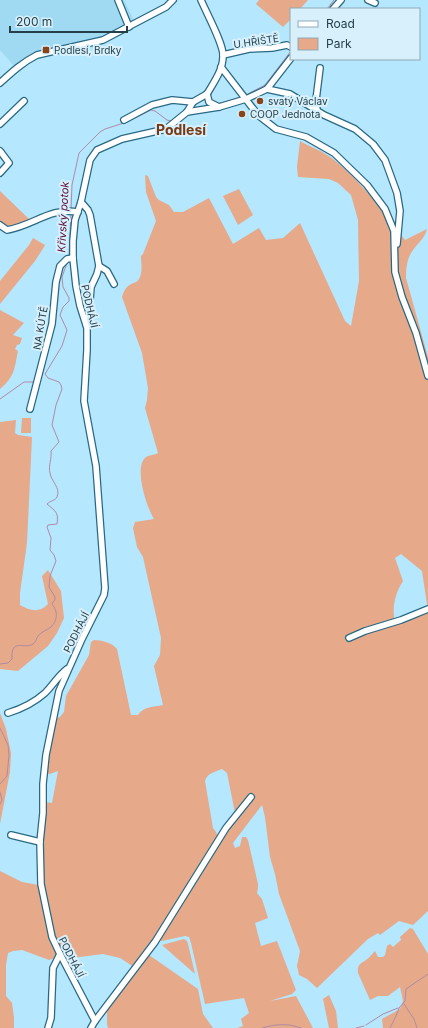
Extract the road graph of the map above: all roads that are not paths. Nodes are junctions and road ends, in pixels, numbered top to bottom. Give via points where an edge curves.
1 (118, 0) edge
2 (173, 0) edge
3 (201, 0) edge
4 (341, 0) edge
5 (368, 0) edge
6 (375, 3) dead end
7 (334, 8) edge
8 (128, 27) junction
9 (290, 46) edge
10 (223, 55) junction
11 (290, 59) edge
12 (221, 67) junction
13 (320, 68) dead end
14 (0, 83) edge
15 (267, 89) junction
16 (207, 94) junction
17 (245, 97) junction
18 (24, 101) dead end
19 (193, 102) junction
20 (219, 107) junction
21 (317, 111) junction
22 (187, 112) junction
23 (124, 120) dead end
24 (0, 124) edge
25 (0, 151) edge
26 (0, 173) edge
27 (81, 202) junction
28 (73, 211) junction
29 (0, 224) edge
30 (396, 255) junction
31 (70, 258) junction
32 (99, 266) junction
33 (114, 284) dead end
34 (86, 324) junction
35 (428, 376) edge
36 (30, 409) dead end
37 (428, 609) edge
38 (348, 638) dead end
39 (68, 669) junction
40 (8, 713) dead end
41 (251, 797) dead end
42 (11, 835) dead end
43 (40, 842) junction
44 (60, 954) junction
45 (95, 1021) junction
46 (48, 1028) edge
47 (92, 1028) edge

1 - 8 street
2 - 8 street via 166,7
3 - 10 street
4 - 7 street
5 - 6 street
8 - 14 street via 103,40 37,55 19,66
9 - 10 street, U HŘIŠTĚ via 249,49
10 - 12 street
11 - 15 street
12 - 16 street
12 - 17 street
13 - 21 street
15 - 17 street
15 - 21 street via 290,94
16 - 19 street
16 - 20 street via 209,102
17 - 20 street
17 - 30 street via 258,115 276,129 306,138 334,153 367,185 385,209 394,231
18 - 24 street
19 - 22 street
19 - 23 street via 172,100 152,105
20 - 22 street
21 - 30 street via 355,129 373,144 386,160 399,202
22 - 27 street, PODHÁJÍ via 166,129 122,139 97,150 90,160
25 - 26 street via 9,164
27 - 28 street, PODHÁJÍ
27 - 32 street via 88,210
28 - 29 street via 44,216 18,229 7,230
28 - 31 street, PODHÁJÍ via 75,220
30 - 35 street via 400,291 416,333
31 - 34 street, PODHÁJÍ via 77,296
31 - 36 street, NA KÚTĚ via 60,266 52,324
32 - 33 street via 107,271
32 - 34 street via 91,287
34 - 39 street, PODHÁJÍ via 84,401 96,466 105,588
37 - 38 street
39 - 40 street via 45,693
39 - 43 street, PODHÁJÍ via 59,691 46,755
41 - 45 street via 226,828 155,942
42 - 43 street
43 - 44 street, PODHÁJÍ via 41,884 52,937
44 - 45 street, PODHÁJÍ
44 - 46 street via 53,968 51,1018
45 - 47 street

